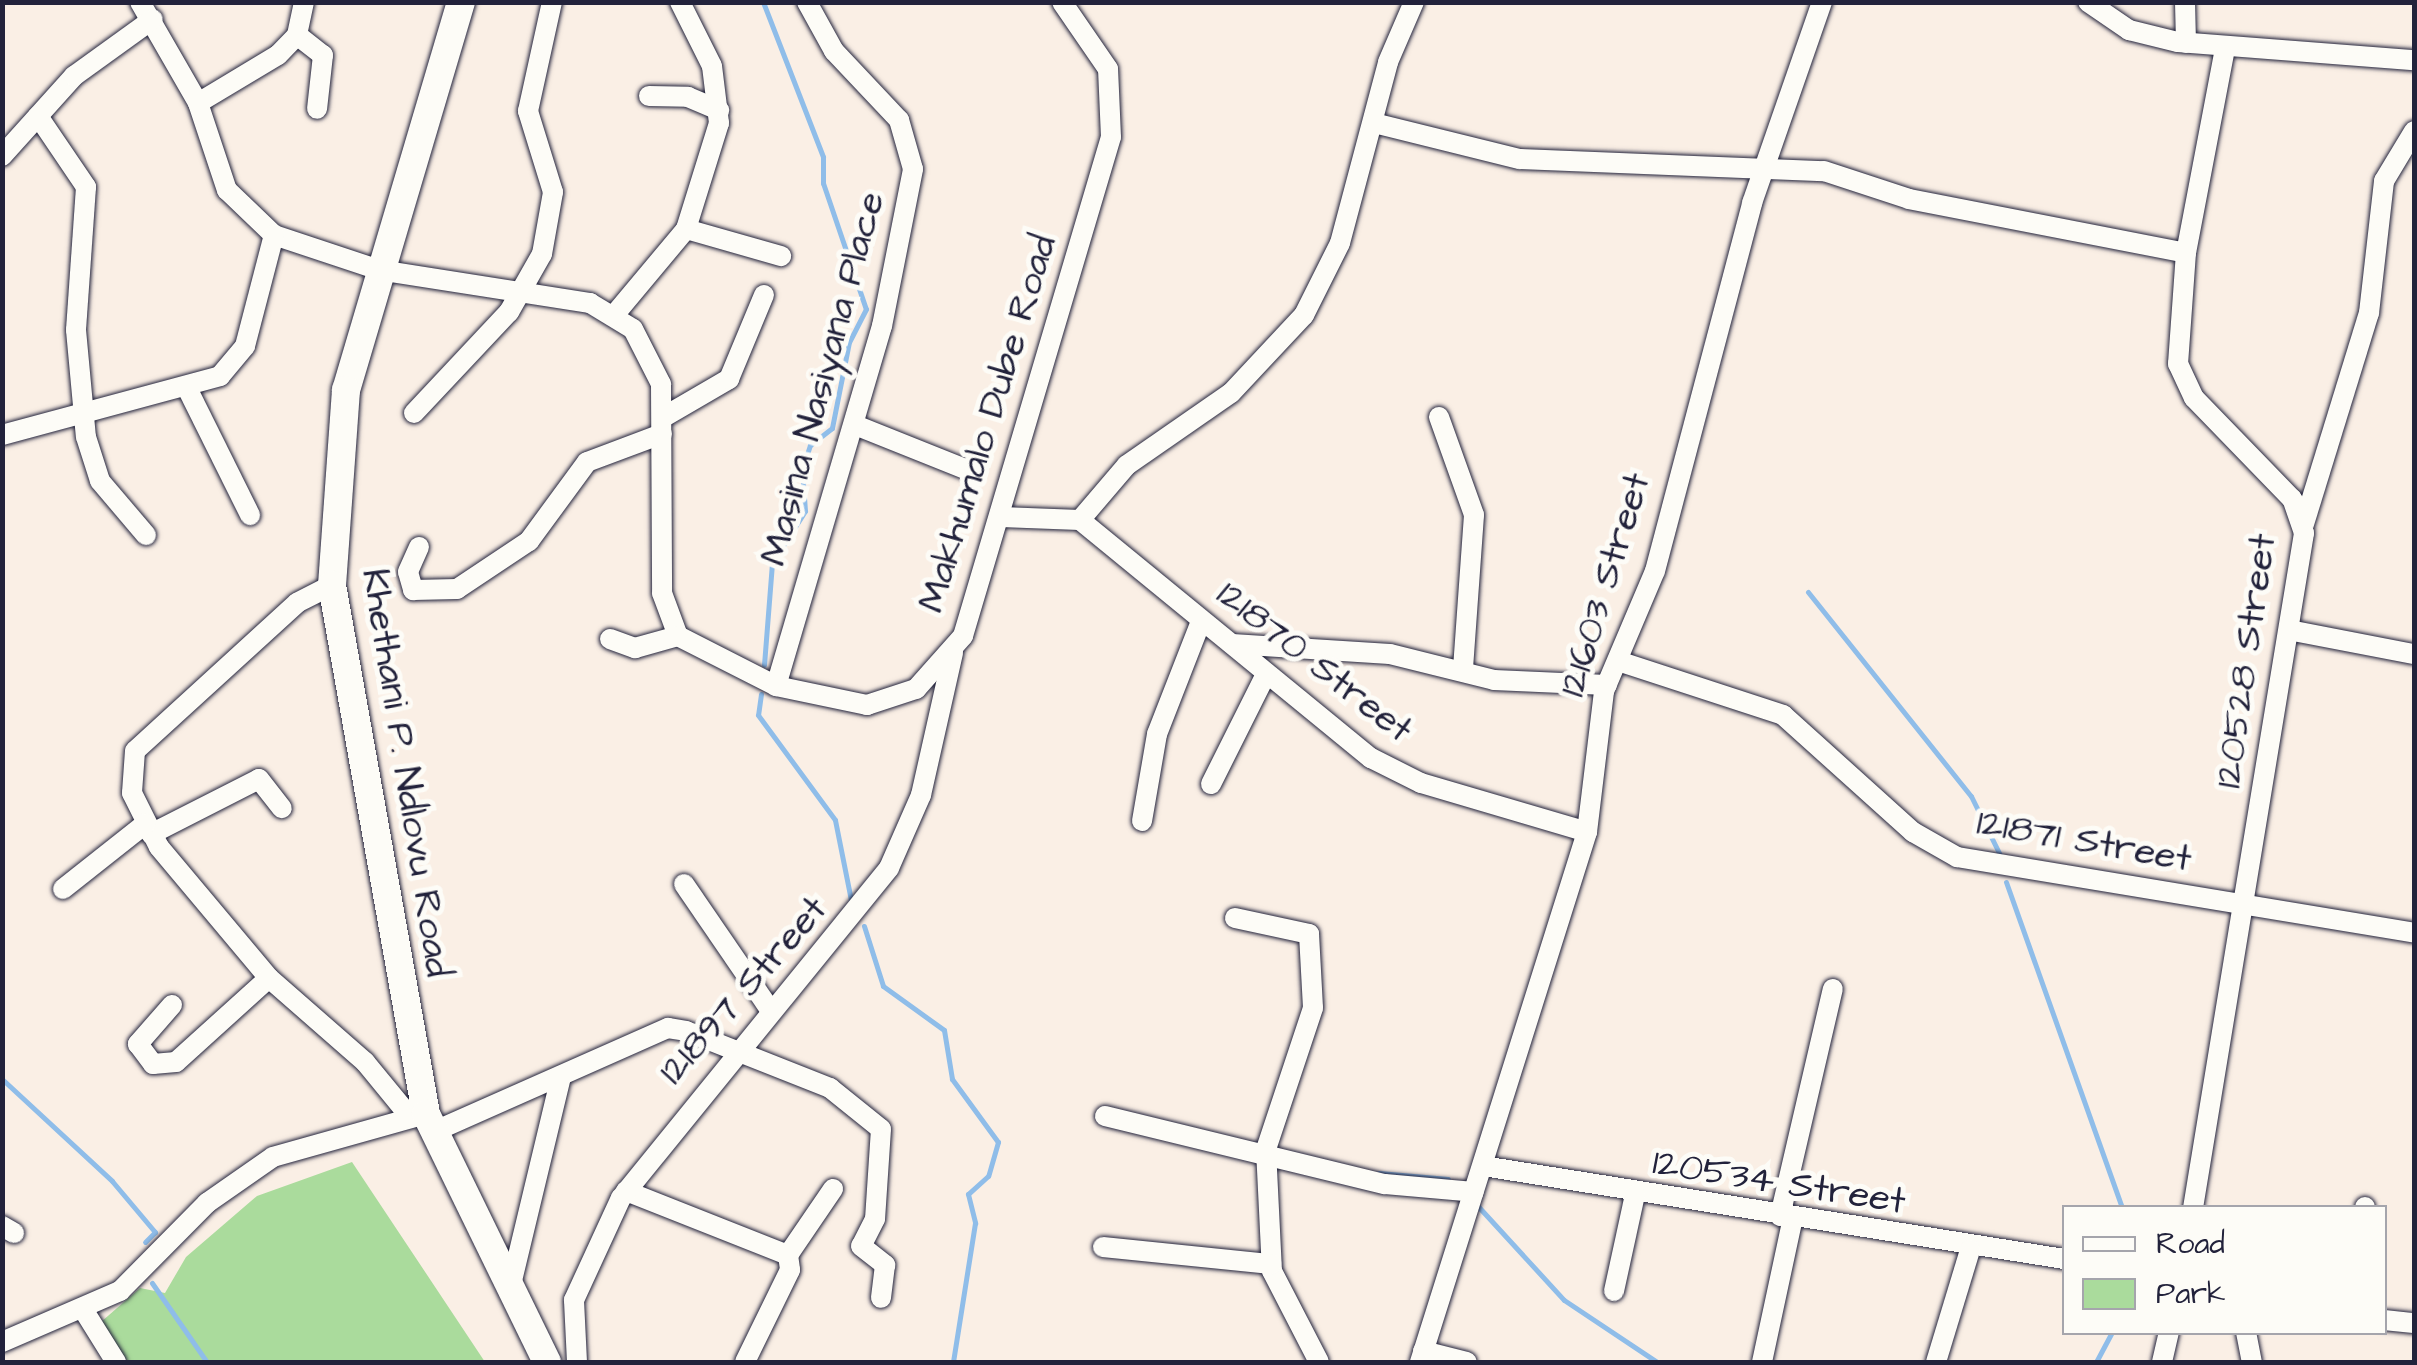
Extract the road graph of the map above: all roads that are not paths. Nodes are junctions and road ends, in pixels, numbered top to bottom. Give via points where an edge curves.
1 (304, 2) edge
2 (460, 2) edge
3 (552, 2) edge
4 (680, 2) edge
5 (807, 2) edge
6 (1414, 2) edge
7 (1822, 2) edge
8 (2088, 2) edge
9 (2185, 2) edge
10 (1074, 6) edge
11 (147, 11) edge
12 (297, 35) junction
13 (2186, 43) junction
14 (2225, 49) junction
15 (2414, 60) edge
16 (649, 96) dead end
17 (198, 103) junction
18 (317, 110) dead end
19 (719, 110) junction
20 (38, 116) junction
21 (1374, 123) junction
22 (2414, 131) edge
23 (2, 156) edge
24 (1763, 166) junction
25 (686, 229) junction
26 (274, 235) junction
27 (2186, 253) junction
28 (782, 256) dead end
29 (380, 270) junction
30 (528, 288) junction
31 (764, 295) dead end
32 (615, 314) junction
33 (187, 388) junction
34 (414, 413) dead end
35 (84, 414) junction
36 (1439, 417) dead end
37 (662, 426) junction
38 (855, 426) junction
39 (2, 435) edge
40 (965, 470) dead end
41 (250, 515) dead end
42 (1001, 517) junction
43 (1080, 520) junction
44 (2304, 524) junction
45 (146, 535) dead end
46 (419, 547) dead end
47 (332, 585) junction
48 (1201, 621) junction
49 (2294, 632) junction
50 (678, 636) junction
51 (610, 639) dead end
52 (1232, 644) junction
53 (954, 653) junction
54 (2414, 654) edge
55 (1618, 661) junction
56 (1463, 669) junction
57 (1266, 674) junction
58 (1607, 685) junction
59 (776, 686) junction
60 (1211, 784) dead end
61 (282, 808) dead end
62 (1142, 822) dead end
63 (148, 829) junction
64 (1587, 832) junction
65 (684, 884) dead end
66 (63, 888) dead end
67 (2246, 906) junction
68 (1234, 918) dead end
69 (2414, 934) edge
70 (269, 978) junction
71 (1834, 989) dead end
72 (172, 1005) dead end
73 (769, 1008) junction
74 (736, 1050) junction
75 (561, 1076) junction
76 (1105, 1116) dead end
77 (423, 1121) junction
78 (1270, 1158) junction
79 (1483, 1166) junction
80 (832, 1189) dead end
81 (626, 1190) junction
82 (1474, 1192) junction
83 (1635, 1195) junction
84 (2194, 1205) edge
85 (1787, 1217) junction
86 (1103, 1247) dead end
87 (1970, 1250) junction
88 (788, 1256) junction
89 (2062, 1259) edge
90 (1271, 1264) junction
91 (510, 1289) junction
92 (1614, 1291) dead end
93 (881, 1298) dead end
94 (86, 1314) junction
95 (2387, 1320) edge
96 (2414, 1323) edge
97 (2168, 1335) edge
98 (2247, 1335) edge
99 (2, 1342) edge
100 (1421, 1357) edge
101 (116, 1362) edge
102 (547, 1362) edge
103 (578, 1362) edge
104 (745, 1362) edge
105 (1319, 1362) edge
106 (1468, 1362) edge
107 (1762, 1362) edge
108 (1936, 1362) edge
109 (2162, 1362) edge
110 (2252, 1362) edge

1 - 12 street
2 - 29 street, Khethani P. Ndlovu Road
3 - 30 street via 528,111 552,216
4 - 19 street via 712,66
5 - 38 street, Masina Nasiyana Place via 834,51 899,120 913,156
6 - 21 street
7 - 24 street, 121603 Street
8 - 13 street via 2129,30
9 - 13 street
10 - 42 street, Makhumalo Dube Road via 1108,69 1115,120
11 - 17 street
11 - 20 street
12 - 17 street via 260,70
12 - 18 street via 323,55
13 - 14 street
14 - 15 street
14 - 27 street, 120528 Street
16 - 19 street via 688,96
17 - 26 street via 227,190
19 - 25 street
20 - 23 street
20 - 35 street via 86,187 76,330
21 - 24 street via 1520,159
21 - 43 street via 1340,243 1304,315 1231,392 1127,465
22 - 44 street via 2384,181 2369,313
24 - 27 street via 1824,172 1909,198
24 - 55 street, 121603 Street via 1655,571
25 - 28 street
25 - 32 street
26 - 29 street
26 - 33 street via 245,346 220,376
27 - 44 street, 120528 Street via 2175,347 2182,381 2277,480
29 - 30 street
29 - 47 street, Khethani P. Ndlovu Road via 338,437
30 - 32 street
30 - 34 street
31 - 37 street via 728,379
32 - 37 street via 653,353
33 - 35 street
33 - 41 street
35 - 39 street
35 - 45 street via 96,472
36 - 56 street via 1474,515
37 - 46 street via 587,462 529,541 457,589 413,590 408,572
37 - 50 street via 662,593
38 - 40 street
38 - 59 street, Masina Nasiyana Place
42 - 43 street
42 - 53 street, Makhumalo Dube Road
43 - 48 street, 121870 Street
44 - 49 street, 120528 Street
47 - 63 street via 296,603 134,751 132,792
47 - 77 street, Khethani P. Ndlovu Road
48 - 52 street, 121870 Street
48 - 62 street via 1157,734
49 - 54 street
49 - 67 street, 120528 Street
50 - 51 street via 635,648
50 - 59 street, Makhumalo Dube Road
52 - 56 street via 1390,654
52 - 57 street, 121870 Street
53 - 59 street, Makhumalo Dube Road via 916,688 883,703 838,703
53 - 73 street, 121897 Street via 921,795 889,868
55 - 58 street, 121603 Street
55 - 67 street, 121871 Street via 1782,715 1913,832 1957,857
56 - 58 street
57 - 60 street
57 - 64 street, 121870 Street via 1399,774
58 - 64 street, 121603 Street
61 - 63 street via 260,779
63 - 66 street
63 - 70 street
64 - 79 street, 121603 Street
65 - 73 street
67 - 69 street, 121871 Street
67 - 84 street, 120528 Street
68 - 78 street via 1309,934 1316,981
70 - 72 street via 176,1062 153,1064 138,1044
70 - 77 street
71 - 85 street
73 - 74 street, 121897 Street
74 - 75 street via 668,1028
74 - 81 street, 121897 Street
74 - 93 street via 846,1096 881,1129 887,1143 874,1219 861,1246 885,1265
75 - 77 street
75 - 91 street
76 - 78 street
77 - 91 street, Khethani P. Ndlovu Road
77 - 94 street via 321,1138 239,1176
78 - 82 street via 1386,1184
78 - 90 street
79 - 82 street, 121603 Street
79 - 83 street, 120534 Street
80 - 88 street
81 - 88 street
81 - 103 street, 121897 Street via 574,1300 569,1339
82 - 100 street, 121603 Street
83 - 85 street, 120534 Street
83 - 92 street
85 - 87 street, 120534 Street
85 - 107 street
86 - 90 street
87 - 89 street, 120534 Street
87 - 108 street
88 - 104 street via 790,1270
90 - 105 street
91 - 102 street, Khethani P. Ndlovu Road
94 - 99 street
94 - 101 street
95 - 96 street
97 - 109 street
98 - 110 street
100 - 106 street

